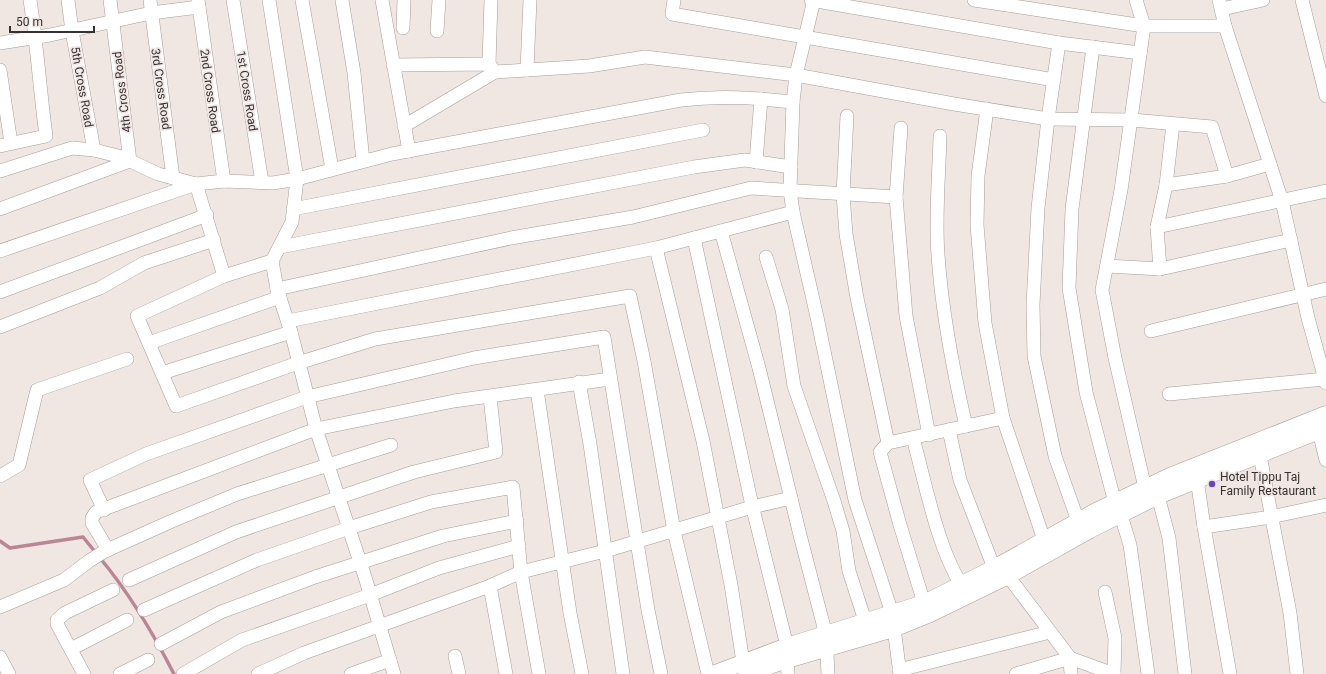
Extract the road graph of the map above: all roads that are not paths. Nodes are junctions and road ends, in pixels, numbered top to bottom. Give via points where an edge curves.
1 (30, 0) edge
2 (68, 0) edge
3 (110, 0) edge
4 (233, 0) edge
5 (269, 0) edge
6 (302, 0) edge
7 (342, 0) edge
8 (382, 0) edge
9 (404, 0) edge
10 (439, 0) edge
11 (491, 0) edge
12 (530, 0) edge
13 (674, 0) edge
14 (813, 0) edge
15 (1136, 0) edge
16 (1263, 0) edge
17 (1302, 0) edge
18 (983, 1) edge
19 (199, 3) edge
20 (1220, 4) edge
21 (1029, 5) edge
22 (151, 6) edge
23 (113, 22) junction
24 (1144, 26) junction
25 (1225, 26) junction
26 (403, 28) dead end
27 (72, 31) junction
28 (436, 31) dead end
29 (805, 36) junction
30 (36, 37) junction
31 (0, 43) edge
32 (1059, 43) junction
33 (1093, 47) junction
34 (1140, 52) junction
35 (393, 65) junction
36 (492, 68) junction
37 (0, 70) edge
38 (527, 70) junction
39 (796, 76) junction
40 (1054, 80) junction
41 (1326, 96) edge
42 (761, 99) junction
43 (793, 102) junction
44 (987, 109) junction
45 (847, 116) dead end
46 (1048, 119) junction
47 (1083, 119) junction
48 (1132, 120) junction
49 (1173, 124) junction
50 (404, 126) junction
51 (901, 128) dead end
52 (703, 130) dead end
53 (940, 136) dead end
54 (6, 144) edge
55 (94, 150) junction
56 (409, 151) junction
57 (130, 161) junction
58 (363, 161) junction
59 (756, 162) junction
60 (1270, 164) junction
61 (791, 167) junction
62 (332, 169) junction
63 (0, 171) edge
64 (1227, 176) junction
65 (173, 178) junction
66 (297, 179) junction
67 (224, 181) junction
68 (262, 182) junction
69 (196, 184) junction
70 (1166, 185) junction
71 (790, 190) junction
72 (1326, 191) edge
73 (843, 194) junction
74 (896, 197) junction
75 (1282, 201) junction
76 (0, 209) edge
77 (293, 209) junction
78 (793, 212) junction
79 (207, 215) junction
80 (1157, 227) junction
81 (721, 231) junction
82 (694, 238) junction
83 (214, 240) junction
84 (1291, 240) junction
85 (280, 246) junction
86 (656, 248) junction
87 (1, 249) edge
88 (766, 257) dead end
89 (272, 261) junction
90 (1107, 266) junction
91 (1160, 269) junction
92 (224, 276) junction
93 (1326, 289) edge
94 (0, 292) edge
95 (278, 293) junction
96 (1303, 294) junction
97 (0, 327) edge
98 (290, 327) junction
99 (1151, 330) dead end
100 (149, 343) junction
101 (127, 358) dead end
102 (298, 363) junction
103 (162, 373) junction
104 (610, 379) junction
105 (1326, 381) edge
106 (579, 382) junction
107 (537, 390) junction
108 (1169, 394) dead end
109 (307, 397) junction
110 (490, 397) junction
111 (1003, 418) junction
112 (1322, 422) edge
113 (966, 426) junction
114 (316, 429) junction
115 (949, 430) junction
116 (928, 435) junction
117 (913, 438) junction
118 (888, 442) junction
119 (391, 445) dead end
120 (1258, 447) junction
121 (1326, 460) edge
122 (328, 465) junction
123 (1195, 473) junction
124 (0, 476) edge
125 (1151, 492) junction
126 (338, 496) junction
127 (791, 498) junction
128 (1326, 505) edge
129 (752, 507) junction
130 (1117, 508) junction
131 (104, 510) junction
132 (1271, 517) junction
133 (718, 518) junction
134 (517, 521) junction
135 (1084, 525) junction
136 (1204, 527) junction
137 (349, 528) junction
138 (674, 531) junction
139 (637, 542) junction
140 (520, 546) junction
141 (1048, 546) junction
142 (107, 551) junction
143 (605, 551) junction
144 (360, 562) junction
145 (563, 562) junction
146 (994, 568) junction
147 (521, 572) junction
148 (1008, 576) junction
149 (129, 580) dead end
150 (490, 586) junction
151 (113, 590) dead end
152 (965, 590) junction
153 (1104, 592) dead end
154 (370, 595) junction
155 (0, 607) edge
156 (927, 608) junction
157 (144, 610) dead end
158 (892, 613) junction
159 (126, 620) dead end
160 (379, 625) junction
161 (868, 629) junction
162 (893, 629) junction
163 (1050, 632) junction
164 (827, 641) junction
165 (161, 644) dead end
166 (71, 649) junction
167 (455, 656) dead end
168 (1070, 658) junction
169 (148, 660) dead end
170 (390, 660) junction
171 (788, 660) edge
172 (748, 671) edge
173 (899, 672) edge
174 (1112, 673) edge
175 (84, 674) edge
176 (120, 674) edge
177 (183, 674) edge
178 (258, 674) edge
179 (351, 674) edge
180 (394, 674) edge
181 (459, 674) edge
182 (506, 674) edge
183 (539, 674) edge
184 (582, 674) edge
185 (623, 674) edge
186 (661, 674) edge
187 (708, 674) edge
188 (713, 674) edge
189 (828, 674) edge
190 (1016, 674) edge
191 (1071, 674) edge
192 (1148, 674) edge
193 (1185, 674) edge
194 (1230, 674) edge
195 (1297, 674) edge

1 - 30 street
2 - 27 street, 5th Cross Road
3 - 23 street, 4th Cross Road
4 - 68 street, 1st Cross Road
5 - 66 street
6 - 62 street
7 - 58 street via 354,73
8 - 35 street
9 - 26 street
10 - 28 street
11 - 36 street
12 - 38 street
13 - 29 street via 672,14
14 - 29 street
14 - 32 street
15 - 24 street
16 - 20 street
17 - 41 street
18 - 21 street
19 - 22 street
19 - 67 street, 2nd Cross Road
20 - 25 street
21 - 24 street
22 - 23 street
22 - 65 street, 3rd Cross Road
23 - 27 street
23 - 57 street, 4th Cross Road
24 - 25 street
24 - 34 street
25 - 60 street
27 - 30 street
27 - 55 street, 5th Cross Road
29 - 39 street
29 - 40 street
30 - 31 street
30 - 54 street via 36,57 46,136
32 - 33 street
32 - 40 street
33 - 34 street
33 - 47 street
34 - 48 street
35 - 36 street
35 - 50 street
36 - 38 street
36 - 50 street
37 - 54 street
38 - 39 street via 589,66 645,57
39 - 43 street
39 - 44 street
40 - 46 street
42 - 43 street
42 - 56 street via 713,96 681,100
42 - 59 street
43 - 61 street
44 - 46 street
44 - 111 street via 978,176 977,225 985,323
45 - 73 street
46 - 47 street
46 - 135 street via 1038,208 1033,305 1034,356 1055,456
47 - 48 street
47 - 130 street via 1072,209 1069,288 1086,392
48 - 49 street
48 - 90 street
49 - 64 street via 1212,127
49 - 70 street
50 - 56 street
51 - 74 street
52 - 77 street
53 - 113 street via 938,254 944,313
55 - 57 street
55 - 63 street via 72,148
56 - 58 street
57 - 65 street
57 - 76 street
58 - 62 street
59 - 61 street
59 - 85 street via 744,160 694,167
60 - 64 street
60 - 75 street
61 - 71 street
62 - 66 street
64 - 70 street
65 - 69 street
66 - 68 street
66 - 77 street
67 - 68 street
67 - 69 street
69 - 79 street
69 - 87 street
70 - 80 street
71 - 73 street
71 - 78 street
71 - 95 street via 751,188 633,217 512,238
72 - 75 street
73 - 74 street
73 - 118 street via 850,261
74 - 116 street via 906,316
75 - 80 street
75 - 84 street
77 - 85 street via 292,222
78 - 81 street
78 - 158 street via 855,500
79 - 83 street
79 - 94 street
80 - 91 street
81 - 82 street
81 - 127 street via 759,368
82 - 86 street
82 - 129 street
83 - 92 street
83 - 97 street via 144,263 100,288
84 - 91 street
84 - 96 street
85 - 89 street
86 - 98 street
86 - 133 street via 703,441
88 - 161 street via 782,309 794,386 843,531 849,571
89 - 92 street
89 - 95 street
90 - 91 street
90 - 125 street via 1102,290 1115,358
92 - 100 street via 137,316
93 - 96 street
95 - 98 street
95 - 100 street
96 - 99 street
96 - 105 street
98 - 102 street
98 - 103 street
100 - 103 street
101 - 124 street via 37,390 19,465
102 - 103 street via 176,406
102 - 109 street
102 - 138 street via 375,339 630,296
104 - 106 street
104 - 109 street via 604,337 474,358
104 - 139 street
105 - 108 street
106 - 107 street
106 - 143 street
107 - 110 street
107 - 145 street
109 - 114 street
109 - 131 street via 146,454 90,480
110 - 114 street via 454,401
110 - 126 street via 496,452 414,472
111 - 113 street
111 - 141 street
112 - 120 main road
112 - 121 street
113 - 115 street
114 - 122 street
114 - 131 street
115 - 116 street
115 - 146 street via 960,480
116 - 117 street
117 - 118 street
117 - 152 street via 939,534
118 - 156 street via 880,452 882,464
119 - 122 street
120 - 123 main road
120 - 132 street
122 - 126 street
122 - 142 street via 237,494
123 - 125 main road
123 - 136 street
125 - 130 main road
125 - 193 street via 1168,538
126 - 137 street
126 - 149 street via 236,532
127 - 129 street
127 - 164 street
128 - 132 street
129 - 133 street
129 - 171 street
130 - 135 main road
130 - 192 street via 1130,546
131 - 142 street via 93,515 92,523
132 - 136 street
132 - 195 street via 1290,613
133 - 138 street
133 - 172 street
134 - 137 street via 513,487 431,502
134 - 140 street
134 - 144 street via 444,536
135 - 141 main road
136 - 194 street
137 - 144 street
137 - 157 street via 257,560
138 - 139 street
138 - 187 street
139 - 143 street
139 - 186 street
140 - 147 street
140 - 154 street via 439,568
141 - 146 main road
141 - 148 main road
142 - 155 street via 89,560 64,580
143 - 145 street
143 - 185 street
144 - 154 street
144 - 165 street via 221,612
145 - 147 street
145 - 184 street
146 - 148 street
146 - 152 main road
147 - 150 street
147 - 183 street
148 - 152 main road
148 - 163 street
150 - 160 street
150 - 182 street
151 - 166 street via 65,613 57,620
152 - 156 main road
153 - 174 street via 1115,638
154 - 160 street
154 - 177 street via 242,640
156 - 158 main road
156 - 162 main road
158 - 161 main road
158 - 162 street
159 - 166 street
160 - 170 street
160 - 178 street via 304,653
161 - 162 main road
161 - 164 main road
162 - 173 street
163 - 168 street
163 - 173 street
164 - 171 main road
164 - 189 street
166 - 175 street
167 - 181 street
168 - 174 street
168 - 190 street
168 - 191 street
169 - 176 street
170 - 179 street
170 - 180 street
171 - 172 main road
172 - 188 main road

